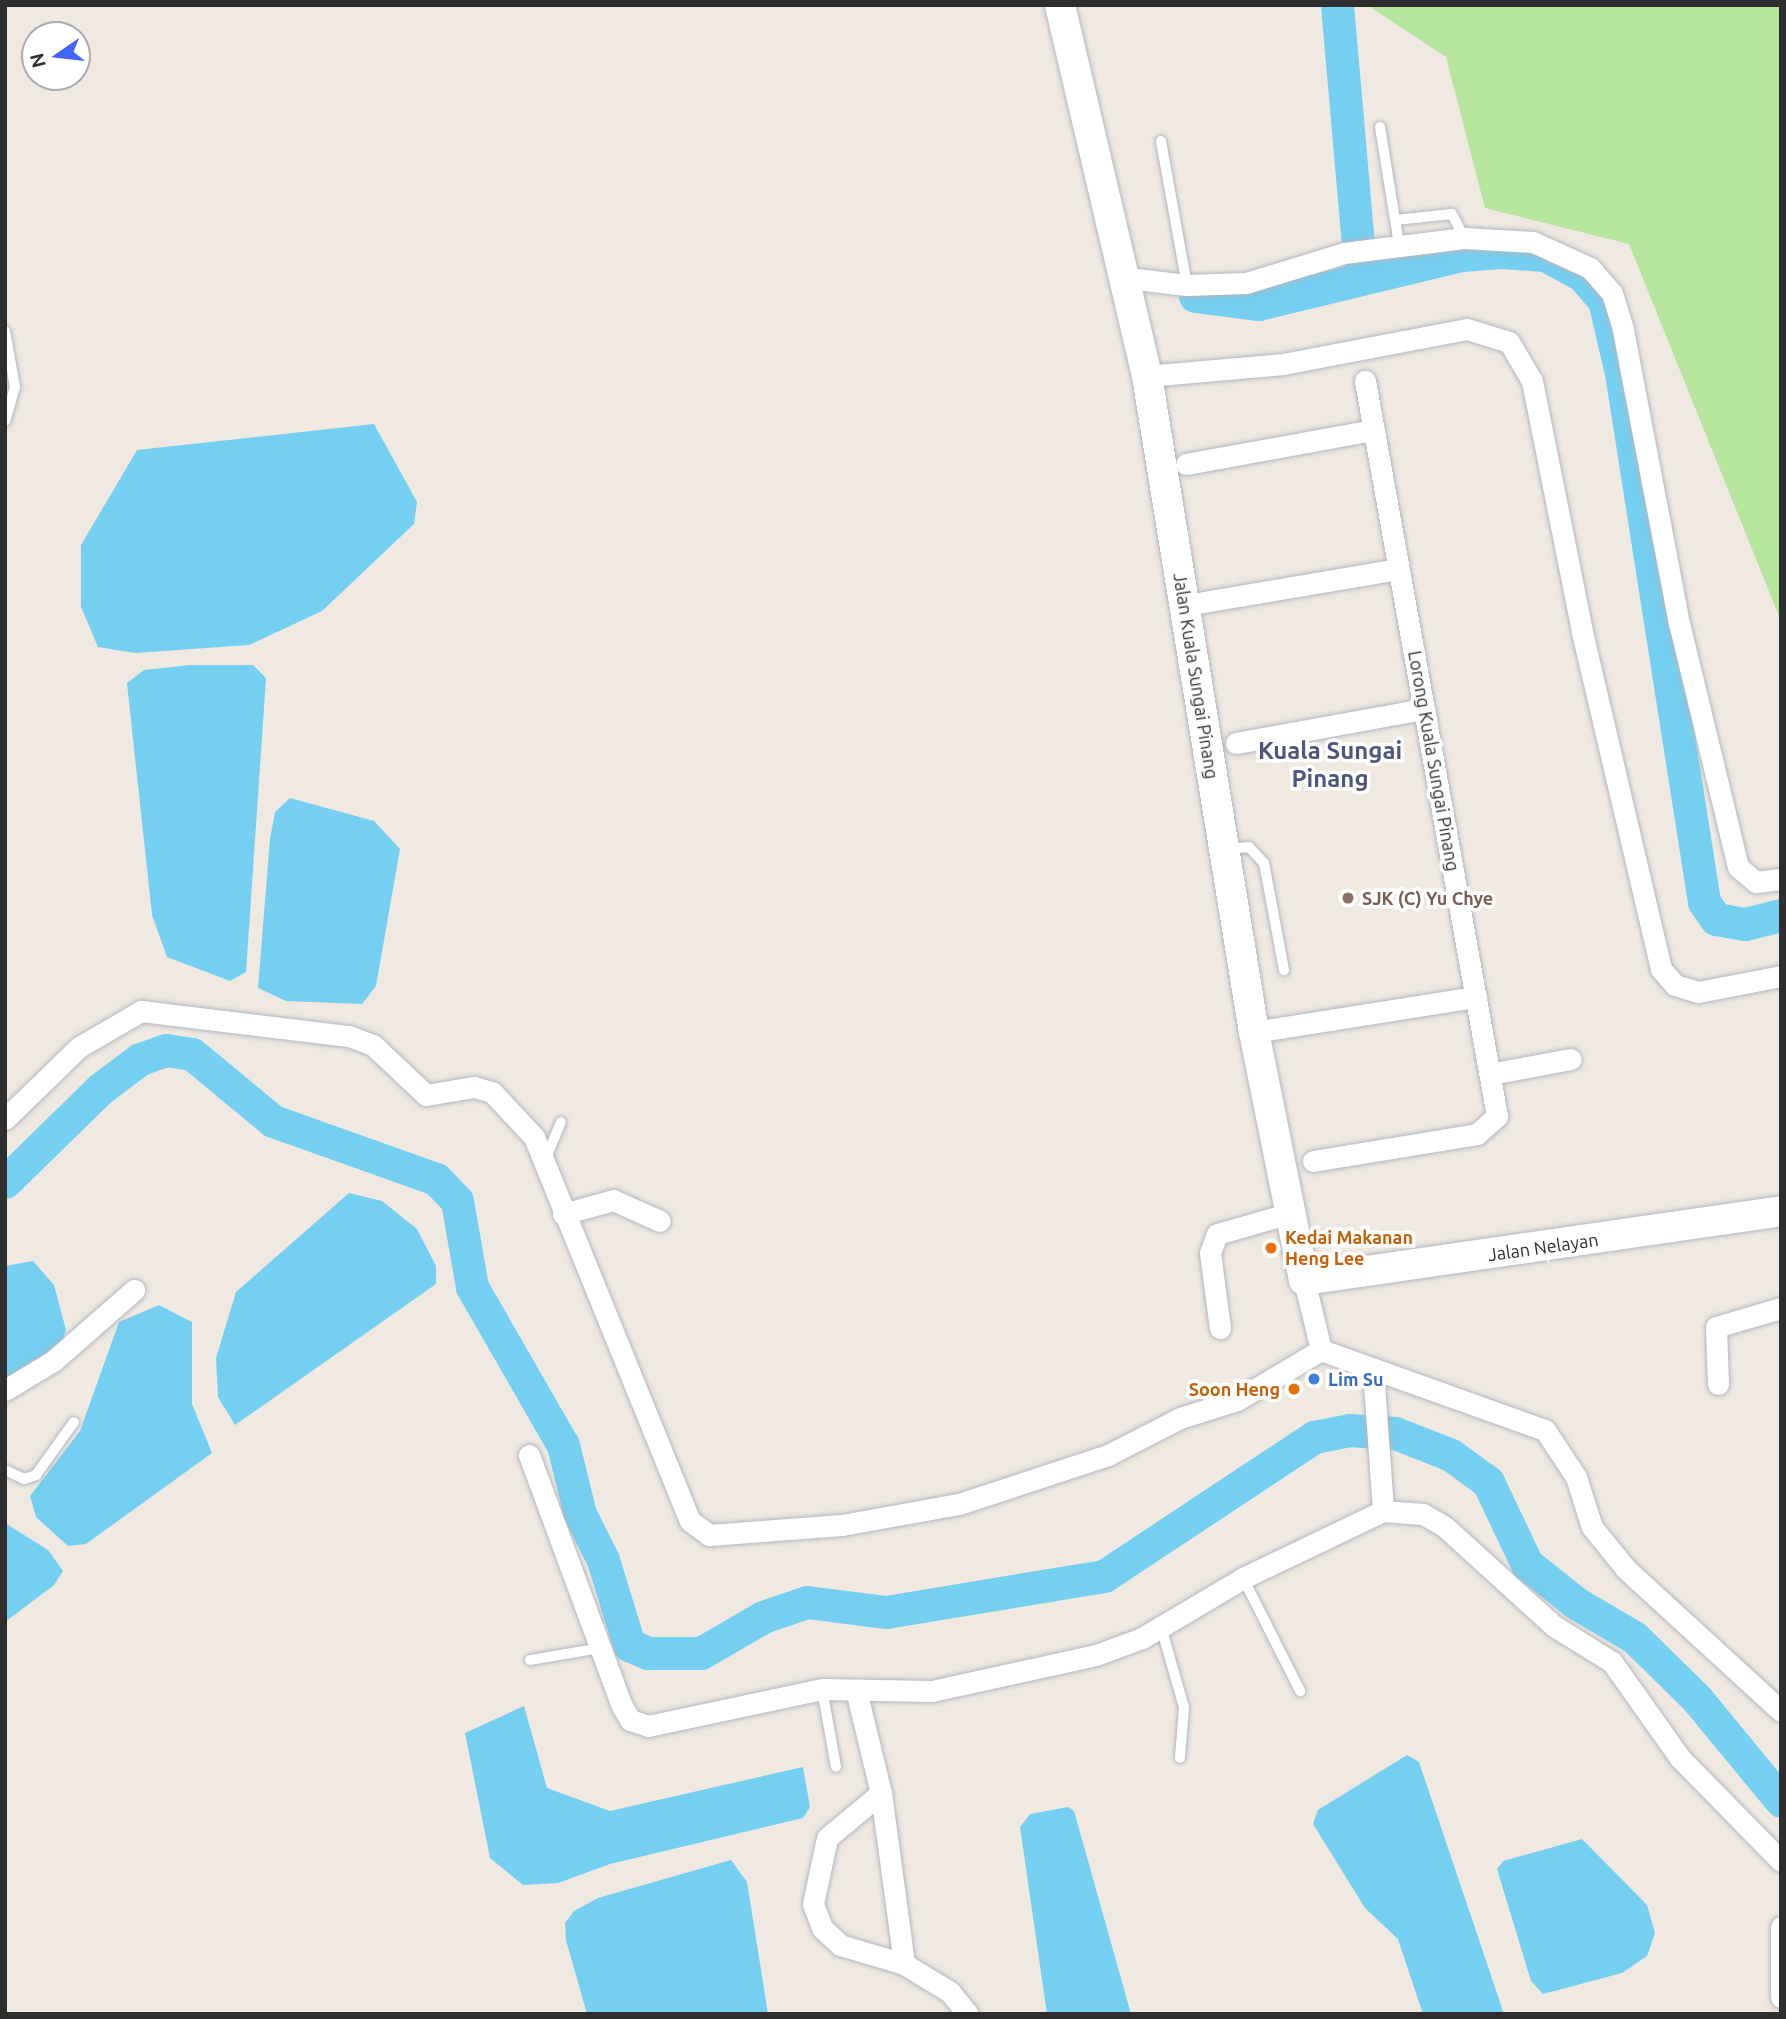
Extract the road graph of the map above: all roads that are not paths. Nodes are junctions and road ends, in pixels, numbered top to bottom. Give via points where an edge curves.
1 (1060, 5) edge
2 (1380, 127) dead end
3 (1161, 141) dead end
4 (1396, 220) junction
5 (1464, 238) junction
6 (1399, 244) junction
7 (1128, 278) junction
8 (1187, 285) junction
9 (5, 331) edge
10 (1147, 376) junction
11 (1364, 381) dead end
12 (5, 421) edge
13 (1374, 430) junction
14 (1186, 464) dead end
15 (1399, 569) junction
16 (1186, 604) junction
17 (1424, 709) junction
18 (1237, 743) dead end
19 (1224, 849) junction
20 (1781, 879) edge
21 (1284, 970) dead end
22 (1781, 976) edge
23 (1476, 997) junction
24 (1254, 1032) junction
25 (1571, 1059) dead end
26 (1490, 1074) junction
27 (5, 1119) edge
28 (561, 1122) dead end
29 (1313, 1161) dead end
30 (544, 1162) junction
31 (1781, 1211) edge
32 (563, 1214) junction
33 (1287, 1214) junction
34 (660, 1221) dead end
35 (1304, 1280) junction
36 (134, 1290) dead end
37 (1781, 1308) edge
38 (1220, 1328) dead end
39 (1321, 1350) junction
40 (1374, 1378) junction
41 (1718, 1384) dead end
42 (5, 1390) edge
43 (74, 1422) dead end
44 (529, 1455) dead end
45 (5, 1470) edge
46 (1383, 1511) junction
47 (1243, 1578) junction
48 (1161, 1627) junction
49 (601, 1648) junction
50 (530, 1660) dead end
51 (822, 1689) junction
52 (856, 1690) junction
53 (1300, 1690) dead end
54 (1781, 1710) edge
55 (1181, 1758) dead end
56 (836, 1766) dead end
57 (881, 1793) junction
58 (1781, 1861) edge
59 (1781, 1927) edge
60 (904, 1964) junction
61 (1781, 1997) edge
62 (968, 2014) edge

1 - 7 street, Jalan Kuala Sungai Pinang
2 - 4 lane
3 - 8 lane
4 - 5 lane via 1451,214
4 - 6 lane
5 - 6 street
5 - 20 street via 1550,248 1590,268 1612,293 1679,623 1738,867 1756,882
6 - 8 street via 1352,251 1273,278
7 - 8 street
7 - 10 street, Jalan Kuala Sungai Pinang
9 - 12 lane via 15,387
10 - 16 street, Jalan Kuala Sungai Pinang
10 - 22 street via 1283,364 1467,329 1510,341 1532,381 1582,632 1661,969 1675,985 1698,992
11 - 13 street, Lorong Kuala Sungai Pinang
13 - 14 street
13 - 15 street, Lorong Kuala Sungai Pinang
15 - 16 street
15 - 17 street, Lorong Kuala Sungai Pinang
16 - 19 street, Jalan Kuala Sungai Pinang
17 - 18 street
17 - 23 street, Lorong Kuala Sungai Pinang
19 - 21 lane via 1249,846 1262,859
19 - 24 street, Jalan Kuala Sungai Pinang
23 - 24 street
23 - 26 street, Lorong Kuala Sungai Pinang
24 - 33 street, Jalan Kuala Sungai Pinang
25 - 26 street
26 - 29 street, Lorong Kuala Sungai Pinang via 1497,1116 1477,1134
27 - 30 street via 105,1029 141,1010 177,1012 365,1040 426,1095 474,1087 492,1092 534,1137
28 - 30 lane
30 - 32 street
31 - 35 street, Jalan Nelayan
32 - 34 street via 613,1200
32 - 39 street via 690,1521 709,1535 817,1528 959,1504 1108,1455 1180,1418 1237,1400
33 - 35 street, Jalan Kuala Sungai Pinang
33 - 38 street via 1217,1234 1210,1253
35 - 39 street, Jalan Kuala Sungai Pinang
36 - 42 street via 53,1361
37 - 41 street via 1716,1327
39 - 40 street
40 - 46 street
40 - 54 street via 1545,1430 1576,1477 1592,1527 1626,1569
43 - 45 lane via 36,1475 24,1479
44 - 49 street
46 - 47 street
46 - 58 street via 1423,1514 1444,1526 1553,1626 1612,1662 1681,1758
47 - 48 street
47 - 53 lane
48 - 52 street via 1096,1655 932,1691
48 - 55 lane via 1184,1707
49 - 50 lane
49 - 51 street via 626,1714 641,1725
51 - 52 street
51 - 56 lane
52 - 57 street
57 - 60 street
57 - 60 street via 827,1838 813,1904 822,1928 840,1945
59 - 61 street
60 - 62 street via 937,1982

